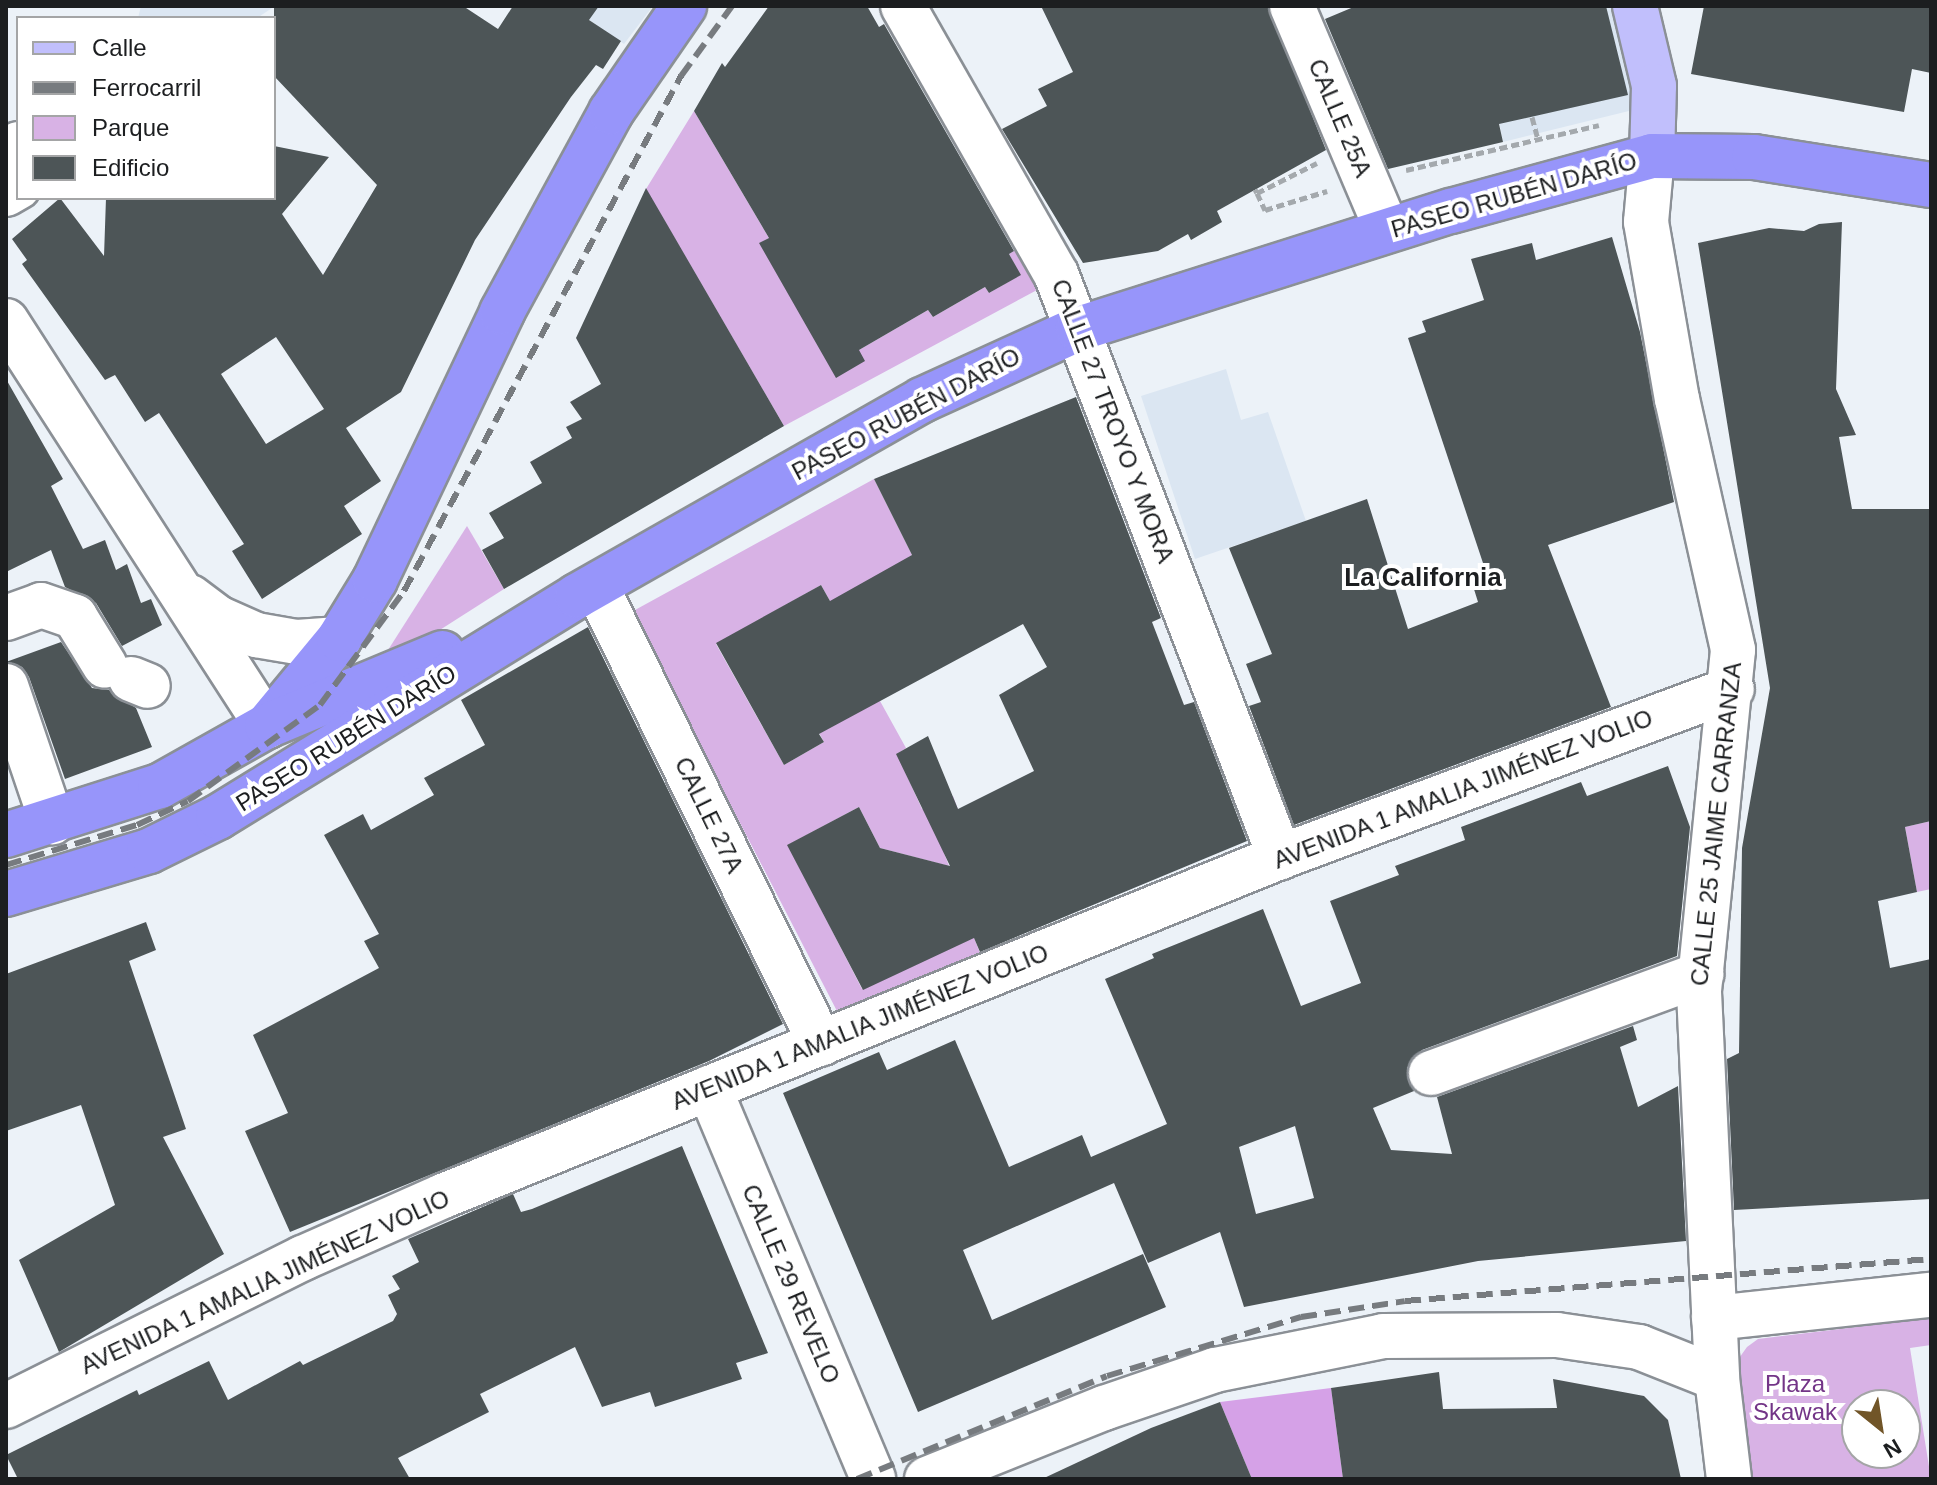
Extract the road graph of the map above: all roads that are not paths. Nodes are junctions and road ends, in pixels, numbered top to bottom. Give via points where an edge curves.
1 (684, 6) edge
2 (903, 6) edge
3 (1292, 6) edge
4 (1635, 6) edge
5 (1652, 156) junction
6 (1931, 185) edge
7 (1387, 230) junction
8 (6, 321) edge
9 (1078, 329) junction
10 (586, 591) junction
11 (185, 593) junction
12 (6, 618) edge
13 (339, 639) junction
14 (128, 677) dead end
15 (6, 686) edge
16 (1732, 689) junction
17 (267, 726) junction
18 (52, 822) junction
19 (6, 835) edge
20 (1280, 857) junction
21 (6, 894) edge
22 (1701, 974) junction
23 (821, 1044) junction
24 (1431, 1073) dead end
25 (709, 1088) junction
26 (1931, 1295) edge
27 (1714, 1318) junction
28 (1717, 1378) junction
29 (6, 1406) edge
30 (873, 1479) edge
31 (927, 1479) edge
32 (1729, 1479) edge

1 - 13 highway via 611,112 516,285 375,580
2 - 9 street, CALLE 27 TROYO Y MORA via 1056,274
3 - 7 street, CALLE 25A
4 - 5 main road, CALLE 25 JAIME CARRANZA via 1655,112
5 - 6 highway, PASEO RUBÉN DARÍO via 1754,157
5 - 7 highway, PASEO RUBÉN DARÍO
5 - 16 street, CALLE 25 JAIME CARRANZA via 1646,222 1677,399 1726,604
7 - 9 highway, PASEO RUBÉN DARÍO
8 - 11 street
9 - 10 highway, PASEO RUBÉN DARÍO via 922,400
9 - 20 street, CALLE 27 TROYO Y MORA
10 - 17 highway
10 - 21 highway, PASEO RUBÉN DARÍO via 285,778 149,851
10 - 23 street, CALLE 27A
11 - 13 street via 218,618 256,635 297,642
11 - 17 street
12 - 14 street via 41,605 75,617
13 - 17 highway
15 - 18 street
16 - 20 street, AVENIDA 1 AMALIA JIMÉNEZ VOLIO
16 - 22 street, CALLE 25 JAIME CARRANZA
17 - 18 highway via 160,786
18 - 19 highway
20 - 23 street, AVENIDA 1 AMALIA JIMÉNEZ VOLIO
22 - 24 street
22 - 27 street, CALLE 25 JAIME CARRANZA
23 - 25 street, AVENIDA 1 AMALIA JIMÉNEZ VOLIO
25 - 29 street, AVENIDA 1 AMALIA JIMÉNEZ VOLIO via 303,1258
25 - 30 street, CALLE 29 REVELO
26 - 27 street
27 - 28 street, CALLE 25 JAIME CARRANZA
28 - 31 street via 1639,1347 1557,1335 1383,1336 1215,1370
28 - 32 street, CALLE 25 JAIME CARRANZA

